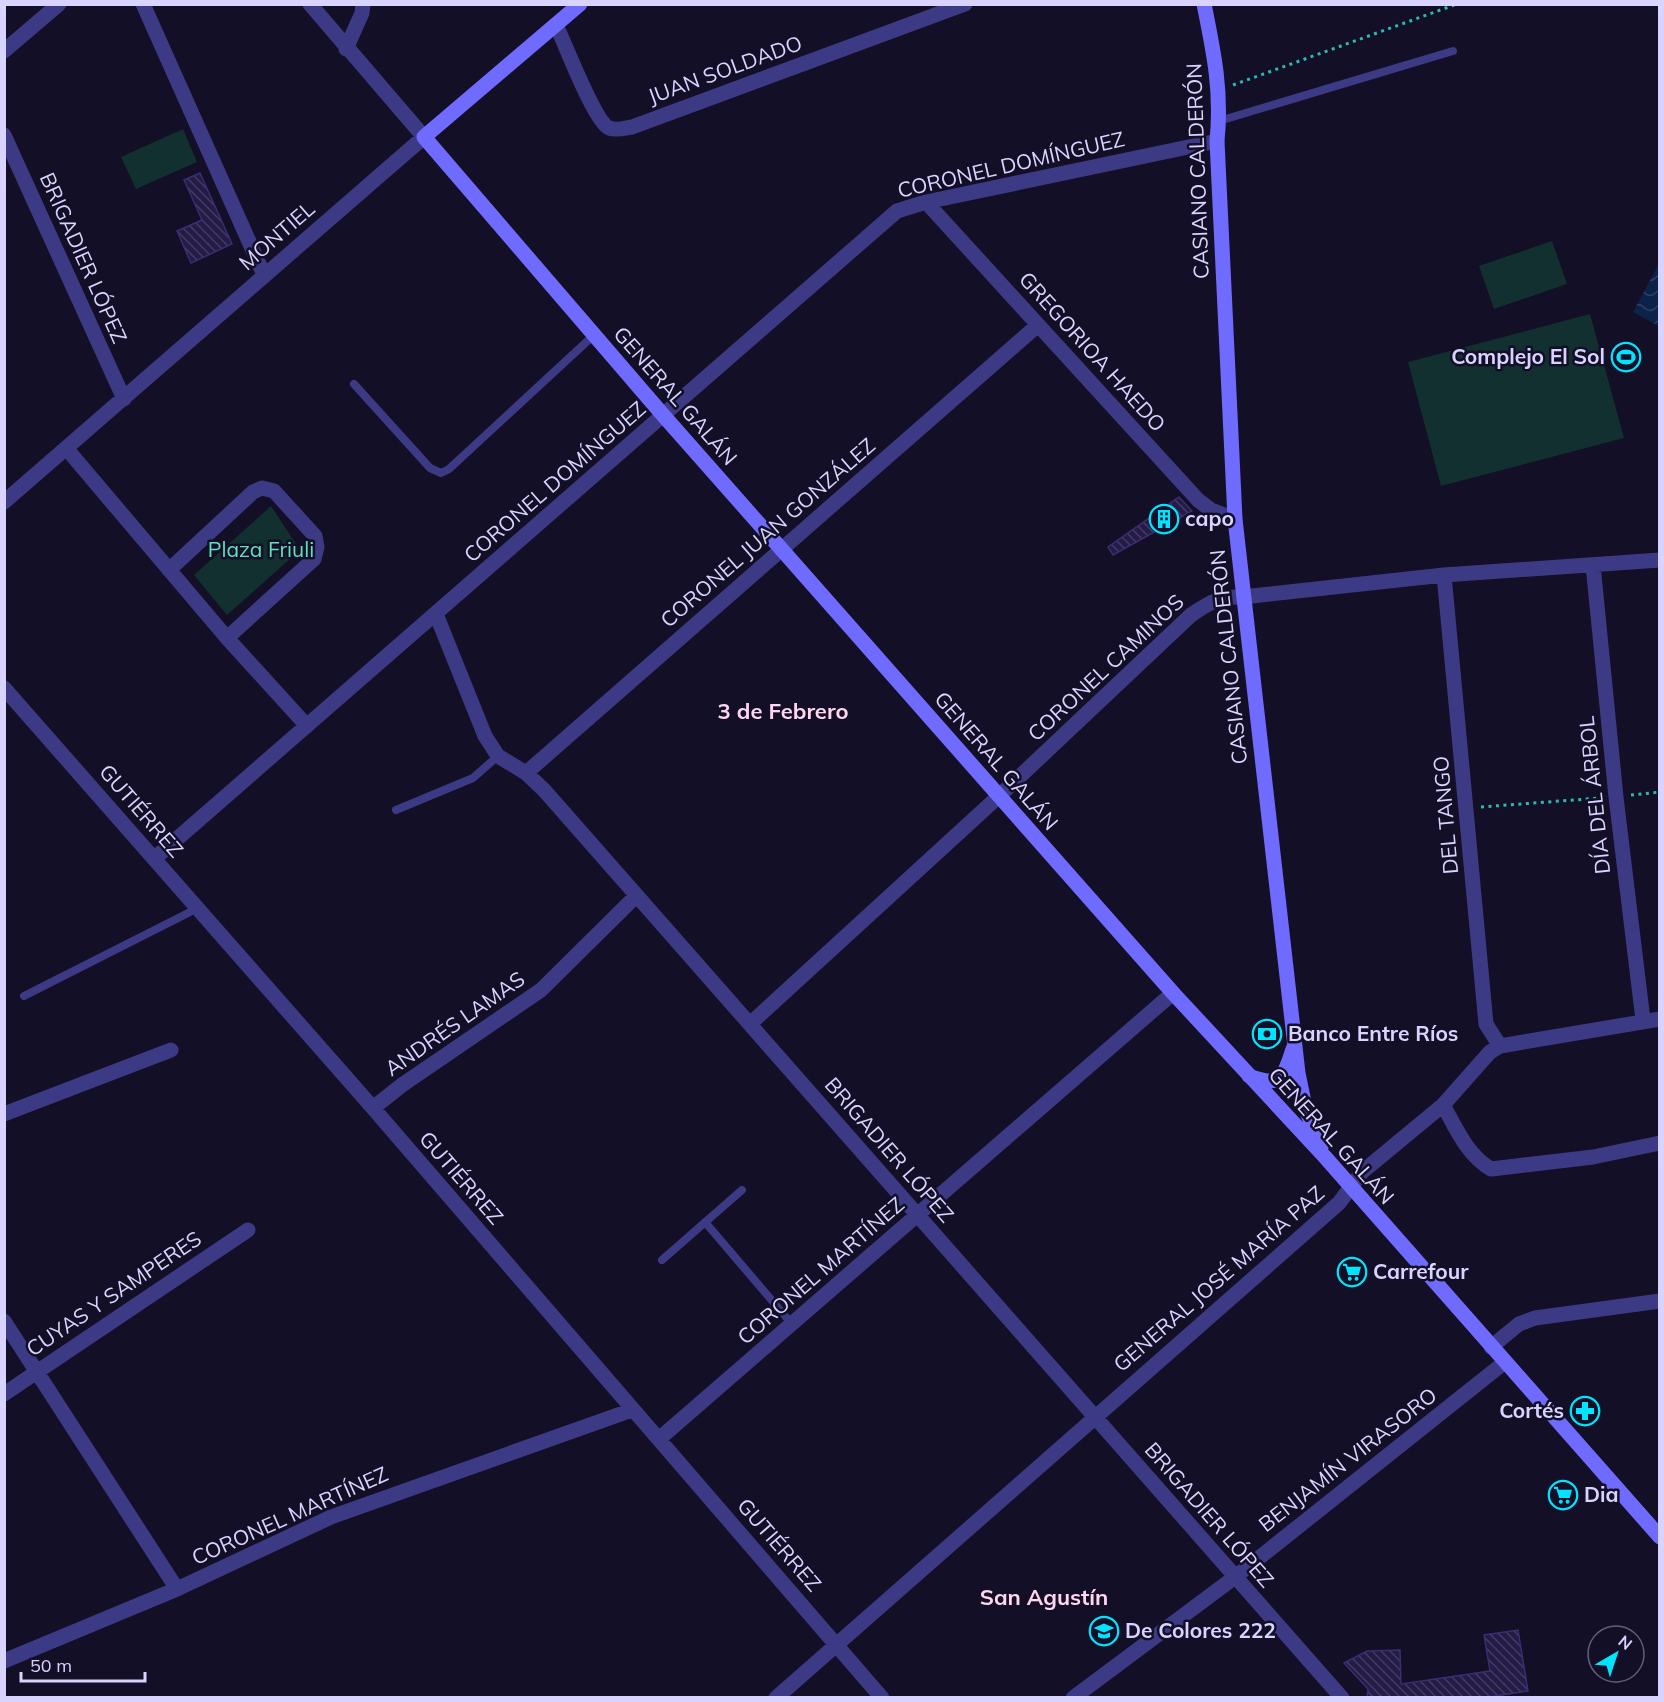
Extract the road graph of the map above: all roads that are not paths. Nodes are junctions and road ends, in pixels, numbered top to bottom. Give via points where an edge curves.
1 (59, 4) edge
2 (143, 4) edge
3 (310, 4) edge
4 (363, 4) edge
5 (580, 4) edge
6 (965, 4) edge
7 (1204, 4) edge
8 (556, 25) junction
9 (346, 49) junction
10 (4, 51) edge
11 (1453, 51) dead end
12 (1219, 121) junction
13 (4, 135) edge
14 (424, 137) junction
15 (1217, 141) junction
16 (926, 202) junction
17 (264, 275) junction
18 (1038, 325) junction
19 (594, 335) junction
20 (354, 384) dead end
21 (124, 399) junction
22 (663, 415) junction
23 (66, 448) junction
24 (4, 502) edge
25 (1234, 519) junction
26 (783, 549) junction
27 (1659, 560) edge
28 (1593, 565) junction
29 (169, 570) junction
30 (1444, 575) junction
31 (1244, 597) junction
32 (436, 614) junction
33 (227, 638) junction
34 (4, 688) edge
35 (307, 726) junction
36 (498, 756) junction
37 (526, 773) junction
38 (999, 796) junction
39 (396, 810) dead end
40 (155, 858) junction
41 (635, 897) junction
42 (198, 908) junction
43 (1173, 993) junction
44 (24, 996) dead end
45 (1659, 1019) edge
46 (1643, 1020) junction
47 (751, 1023) junction
48 (1294, 1046) junction
49 (1500, 1046) junction
50 (171, 1050) dead end
51 (1249, 1076) junction
52 (1443, 1105) junction
53 (373, 1108) junction
54 (4, 1114) edge
55 (1659, 1143) edge
56 (1325, 1157) junction
57 (1351, 1188) junction
58 (742, 1190) dead end
59 (919, 1216) junction
60 (705, 1222) junction
61 (248, 1230) dead end
62 (662, 1260) dead end
63 (1659, 1301) edge
64 (4, 1321) edge
65 (792, 1324) junction
66 (1491, 1347) junction
67 (1505, 1362) junction
68 (37, 1371) junction
69 (4, 1394) edge
70 (632, 1410) junction
71 (1095, 1415) junction
72 (659, 1439) junction
73 (1659, 1537) edge
74 (1235, 1577) junction
75 (177, 1589) junction
76 (837, 1644) junction
77 (4, 1660) edge
78 (776, 1698) edge
79 (882, 1698) edge
80 (1073, 1698) edge
81 (1342, 1698) edge

1 - 10 street
2 - 17 street
3 - 9 street, GENERAL GALÁN
4 - 9 street via 363,13
5 - 8 street, MONTIEL
6 - 8 street, JUAN SOLDADO via 632,127 616,129 601,121
7 - 12 street, CASIANO CALDERÓN via 1219,90
8 - 14 street, MONTIEL
9 - 14 street, GENERAL GALÁN
11 - 12 lane
12 - 15 street, CASIANO CALDERÓN
13 - 21 street, BRIGADIER LÓPEZ
14 - 17 street, MONTIEL
14 - 19 street, GENERAL GALÁN
15 - 16 street, CORONEL DOMÍNGUEZ
15 - 25 street, CASIANO CALDERÓN
16 - 18 street, GREGORIOA HAEDO
16 - 22 street, CORONEL DOMÍNGUEZ via 908,206 884,220
17 - 21 street, MONTIEL
18 - 25 street, GREGORIOA HAEDO via 1198,500
18 - 26 street, CORONEL JUAN GONZÁLEZ
19 - 20 lane via 441,473 430,468
19 - 22 street, GENERAL GALÁN
21 - 23 street, MONTIEL
22 - 26 street, GENERAL GALÁN
22 - 32 street, CORONEL DOMÍNGUEZ
23 - 24 street, MONTIEL
23 - 29 street
25 - 31 street, CASIANO CALDERÓN
26 - 37 street, CORONEL JUAN GONZÁLEZ
26 - 38 street, GENERAL GALÁN
27 - 28 street, CORONEL CAMINOS
28 - 30 street, CORONEL CAMINOS
28 - 46 street, DÍA DEL ÁRBOL
29 - 33 street
29 - 33 street via 252,492 262,488 274,490 315,536 314,559
30 - 31 street, CORONEL CAMINOS
30 - 49 street, DEL TANGO via 1486,1024
31 - 38 street, CORONEL CAMINOS via 1224,596 1191,615
31 - 48 street, CASIANO CALDERÓN
32 - 35 street, CORONEL DOMÍNGUEZ
32 - 36 street, BRIGADIER LÓPEZ via 485,736
33 - 35 street
34 - 40 street, GUTIÉRREZ
35 - 40 street, CORONEL DOMÍNGUEZ
36 - 37 street, BRIGADIER LÓPEZ
36 - 39 lane via 473,778
37 - 41 street, BRIGADIER LÓPEZ
38 - 43 street, GENERAL GALÁN
38 - 47 street, CORONEL CAMINOS
40 - 42 street, GUTIÉRREZ
41 - 47 street, BRIGADIER LÓPEZ
41 - 53 street, ANDRÉS LAMAS via 535,995
42 - 44 lane
42 - 53 street, GUTIÉRREZ
43 - 51 street, GENERAL GALÁN
43 - 59 street, CORONEL MARTÍNEZ
45 - 46 street
46 - 49 street
47 - 59 street, BRIGADIER LÓPEZ
48 - 51 street via 1279,1080 1271,1082
48 - 56 street, CASIANO CALDERÓN via 1305,1107
49 - 52 street, GENERAL JOSÉ MARÍA PAZ
50 - 54 street
51 - 56 street, GENERAL GALÁN
52 - 55 street via 1470,1152 1491,1169 1593,1157
52 - 57 street, GENERAL JOSÉ MARÍA PAZ via 1362,1173
53 - 70 street, GUTIÉRREZ
56 - 57 street, GENERAL GALÁN
57 - 66 street, GENERAL GALÁN
57 - 71 street, GENERAL JOSÉ MARÍA PAZ via 1339,1203
58 - 60 lane
59 - 65 street, CORONEL MARTÍNEZ
59 - 71 street, BRIGADIER LÓPEZ
60 - 62 lane
60 - 65 lane
61 - 68 street, CUYAS Y SAMPERES
63 - 66 street via 1535,1318 1519,1324
64 - 68 street
65 - 72 street, CORONEL MARTÍNEZ
66 - 67 street, GENERAL GALÁN
67 - 73 street, GENERAL GALÁN
67 - 74 street, BENJAMÍN VIRASORO
68 - 69 street, CUYAS Y SAMPERES
68 - 75 street
70 - 72 street, GUTIÉRREZ
70 - 75 street, CORONEL MARTÍNEZ via 331,1517
71 - 74 street, BRIGADIER LÓPEZ
71 - 76 street, GENERAL JOSÉ MARÍA PAZ
72 - 76 street, GUTIÉRREZ
74 - 80 street, BENJAMÍN VIRASORO
74 - 81 street, BRIGADIER LÓPEZ
75 - 77 street, CORONEL MARTÍNEZ
76 - 78 street, GENERAL JOSÉ MARÍA PAZ
76 - 79 street, GUTIÉRREZ

